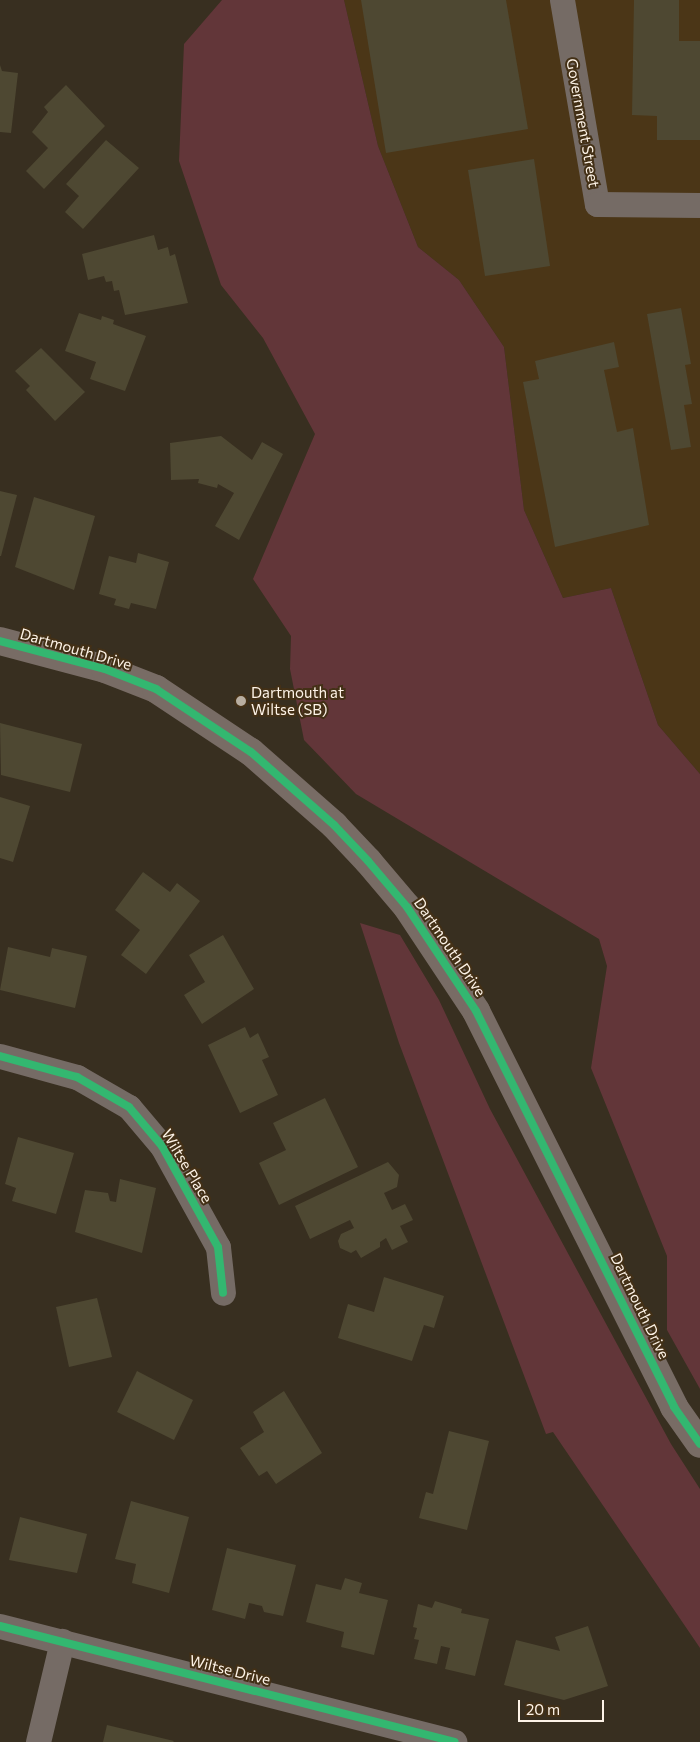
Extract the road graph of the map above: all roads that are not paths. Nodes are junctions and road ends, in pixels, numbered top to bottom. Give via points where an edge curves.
1 (562, 0) edge
2 (700, 205) edge
3 (0, 641) edge
4 (0, 1056) edge
5 (223, 1293) dead end
6 (700, 1444) edge
7 (0, 1626) edge
8 (62, 1642) junction
9 (38, 1742) edge
10 (454, 1742) edge

1 - 2 street, Government Street via 597,204
3 - 6 street, Dartmouth Drive via 104,669 156,689 251,752 334,825 368,860 407,908 476,1010 674,1407
4 - 5 street, Wiltse Place via 77,1077 129,1107 162,1146 218,1247
7 - 8 street, Wiltse Drive
8 - 9 street
8 - 10 street, Wiltse Drive

